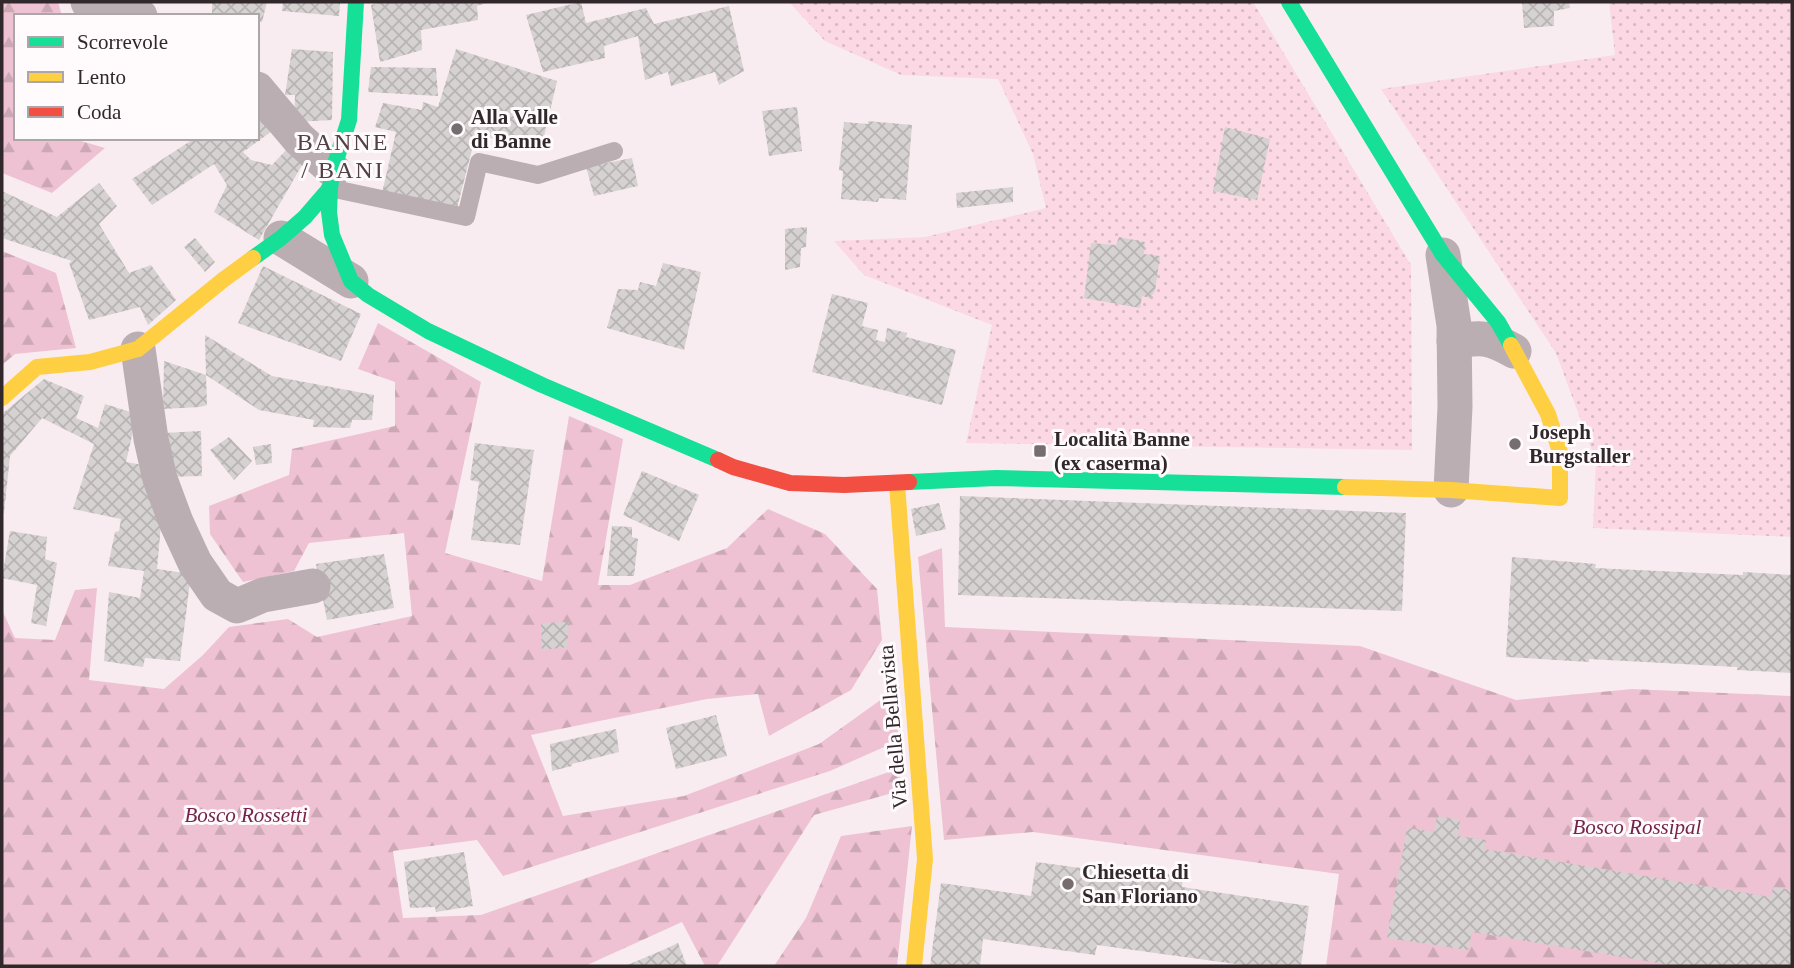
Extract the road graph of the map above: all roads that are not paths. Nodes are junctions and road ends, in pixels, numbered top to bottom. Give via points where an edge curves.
1 (88, 2) edge
2 (356, 2) edge
3 (1289, 2) edge
4 (134, 14) edge
5 (259, 91) edge
6 (614, 151) dead end
7 (331, 179) junction
8 (281, 238) junction
9 (1443, 255) junction
10 (351, 281) junction
11 (1454, 341) junction
12 (138, 349) junction
13 (1514, 351) junction
14 (2, 398) edge
15 (897, 484) junction
16 (1451, 490) junction
17 (313, 586) dead end
18 (914, 966) edge

1 - 4 street via 91,7
2 - 7 street via 349,120
3 - 9 street
5 - 7 street
6 - 7 lane via 538,175 479,162 466,217
7 - 8 street via 305,217
7 - 10 street via 332,235
8 - 10 street
8 - 12 street
9 - 11 street
9 - 13 street via 1498,322
10 - 15 street via 428,331 733,467 790,483
11 - 13 street via 1496,341
11 - 16 street
12 - 14 street via 90,362 37,367
12 - 17 street via 160,479 195,563 217,595 237,606 262,595
13 - 16 street via 1548,414 1560,452 1560,498
15 - 16 street via 996,478
15 - 18 street, Via della Bellavista via 925,859

